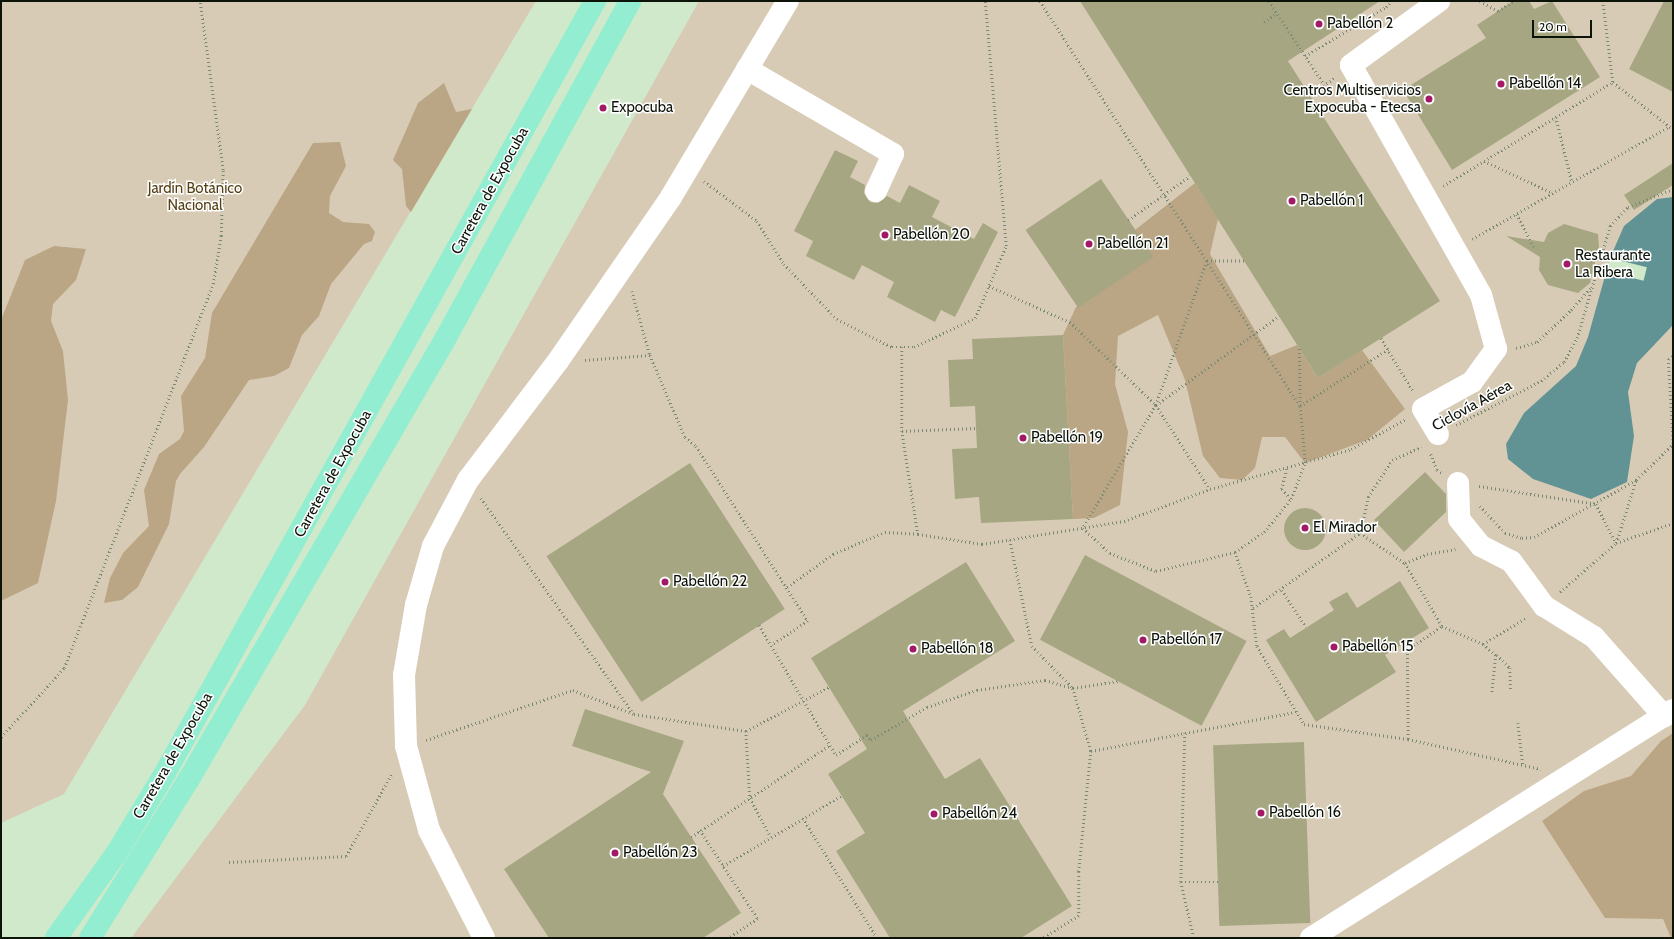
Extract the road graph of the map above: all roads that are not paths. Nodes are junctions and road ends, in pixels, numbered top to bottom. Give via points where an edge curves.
1 (595, 1) edge
2 (630, 1) edge
3 (788, 1) edge
4 (1439, 1) edge
5 (747, 69) junction
6 (876, 191) dead end
7 (1434, 439) road end
8 (1458, 483) road end
9 (1669, 713) edge
10 (56, 938) edge
11 (90, 938) edge
12 (484, 938) edge
13 (1311, 938) edge

1 - 10 main road, Carretera de Expocuba via 165,773 116,854
2 - 11 main road, Carretera de Expocuba via 439,349 189,779
3 - 5 lane
4 - 7 lane via 1351,65 1481,295 1496,349 1472,382 1423,409
5 - 6 lane via 893,154
5 - 12 lane via 686,171 558,361 468,480 432,546 416,606 404,674 406,746 430,830
8 - 9 lane via 1459,518 1481,546 1511,561 1544,606 1594,637
9 - 13 lane

